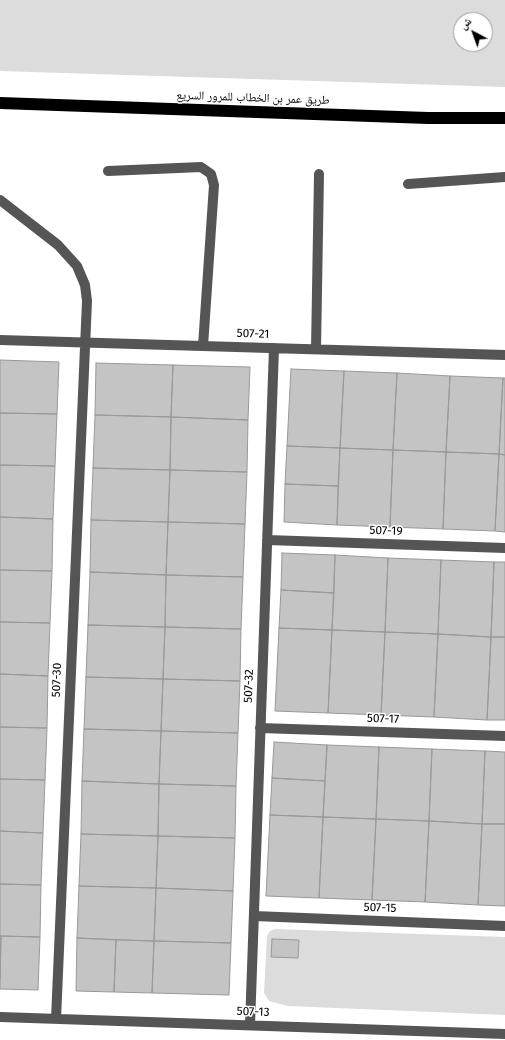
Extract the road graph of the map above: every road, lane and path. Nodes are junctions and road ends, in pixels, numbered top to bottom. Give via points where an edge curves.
1 (0, 103) edge
2 (505, 118) edge
3 (108, 171) dead end
4 (319, 174) dead end
5 (505, 177) edge
6 (408, 184) dead end
7 (0, 200) edge
8 (0, 340) edge
9 (85, 342) junction
10 (203, 346) junction
11 (274, 348) junction
12 (316, 349) junction
13 (505, 355) edge
14 (267, 540) junction
15 (505, 548) edge
16 (260, 728) junction
17 (505, 736) edge
18 (254, 916) junction
19 (505, 926) edge
20 (0, 1016) edge
21 (56, 1018) junction
22 (250, 1025) junction
23 (505, 1034) edge
24 (410, 1036) edge

1 - 2 highway, طريق عمر بن الخطاب للمرور السريع via 428,118
3 - 10 street via 202,167 211,174 214,185
4 - 12 street
5 - 6 street
7 - 9 street, 507-30 via 53,241 77,266 85,285 87,302
8 - 9 street, 507-21
9 - 10 street, 507-21
9 - 21 street, 507-30
10 - 11 street, 507-21
11 - 12 street, 507-21
11 - 14 street, 507-32
12 - 13 street, 507-21
14 - 15 street, 507-19
14 - 16 street, 507-32
16 - 17 street, 507-17
16 - 18 street, 507-32
18 - 19 street, 507-15
18 - 22 street, 507-32
20 - 21 street, 507-13
21 - 22 street, 507-13
22 - 24 street, 507-13
23 - 24 street, 507-13

